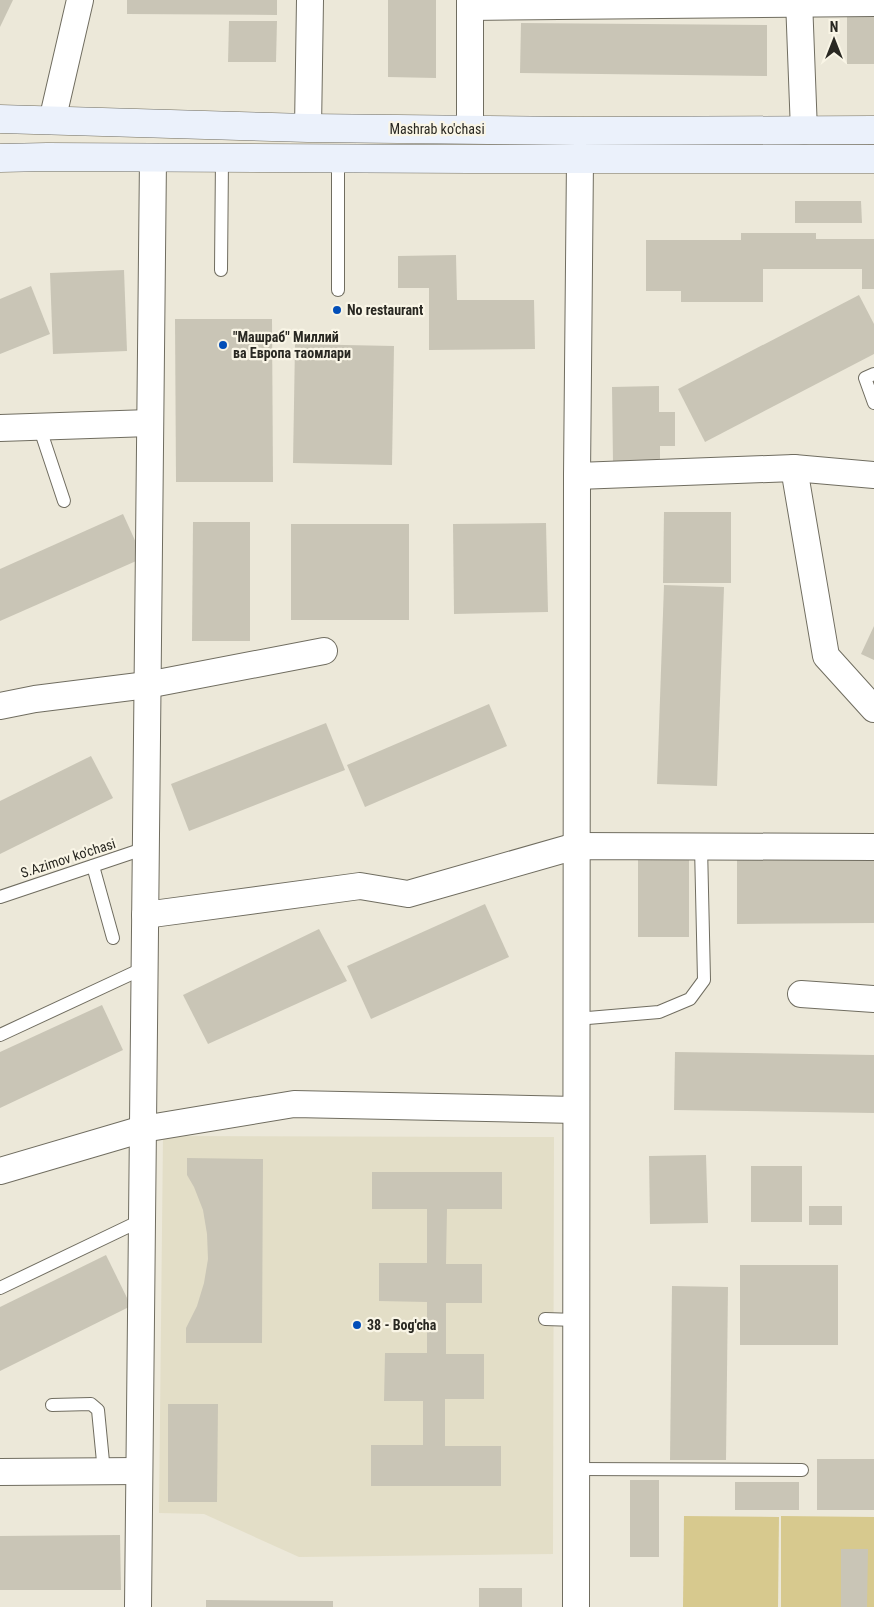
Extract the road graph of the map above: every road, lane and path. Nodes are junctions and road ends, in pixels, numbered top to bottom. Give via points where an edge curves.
1 (80, 0) edge
2 (310, 0) edge
3 (799, 2) edge
4 (470, 3) edge
5 (874, 3) edge
6 (0, 119) edge
7 (52, 121) junction
8 (308, 128) junction
9 (470, 129) junction
10 (804, 130) junction
11 (874, 130) edge
12 (0, 158) edge
13 (152, 158) junction
14 (222, 158) junction
15 (338, 158) junction
16 (580, 159) junction
17 (874, 160) edge
18 (221, 270) dead end
19 (338, 290) dead end
20 (874, 374) edge
21 (874, 403) edge
22 (150, 423) junction
23 (39, 426) junction
24 (0, 428) edge
25 (0, 441) edge
26 (794, 468) junction
27 (874, 475) edge
28 (577, 476) junction
29 (64, 501) dead end
30 (324, 651) dead end
31 (147, 685) junction
32 (0, 706) edge
33 (874, 709) edge
34 (576, 846) junction
35 (701, 846) junction
36 (874, 847) edge
37 (146, 848) junction
38 (92, 866) junction
39 (0, 897) edge
40 (145, 916) junction
41 (113, 938) dead end
42 (144, 968) junction
43 (801, 994) dead end
44 (874, 999) edge
45 (576, 1019) junction
46 (0, 1035) edge
47 (576, 1110) junction
48 (143, 1129) junction
49 (0, 1172) edge
50 (142, 1220) junction
51 (0, 1288) edge
52 (545, 1319) dead end
53 (576, 1320) junction
54 (52, 1405) dead end
55 (576, 1469) junction
56 (802, 1470) dead end
57 (0, 1472) edge
58 (104, 1472) junction
59 (139, 1472) junction
60 (138, 1607) edge
61 (576, 1607) edge

1 - 7 street
2 - 8 street
3 - 4 street
3 - 5 street
3 - 10 street
4 - 9 street
6 - 7 main road, Mashrab ko'chasi
7 - 8 main road, Mashrab ko'chasi
8 - 9 main road, Mashrab ko'chasi
9 - 10 main road, Mashrab ko'chasi
10 - 11 main road, Mashrab ko'chasi
12 - 13 main road
13 - 14 main road
13 - 22 street
14 - 15 main road
14 - 18 lane
15 - 16 main road
15 - 19 lane
16 - 17 main road
16 - 28 street
20 - 21 lane via 865,378
22 - 23 street
22 - 31 street
23 - 24 street
23 - 25 lane
23 - 29 lane
26 - 27 street
26 - 28 street
26 - 33 street via 826,656
28 - 34 street
30 - 31 street
31 - 32 street
31 - 37 street
34 - 35 street
34 - 40 street via 408,894 360,886
34 - 45 street
35 - 36 street
35 - 45 lane via 704,980 690,999 659,1012
37 - 38 lane, S.Azimov ko'chasi
37 - 40 street
38 - 39 lane, S.Azimov ko'chasi
38 - 41 lane
40 - 42 street
42 - 46 lane
42 - 48 street
43 - 44 street
45 - 47 street
47 - 48 street via 294,1104
47 - 53 street
48 - 49 street
48 - 50 street
50 - 51 lane
50 - 59 street
52 - 53 lane
53 - 55 street
54 - 58 lane via 91,1404 98,1410
55 - 56 lane
55 - 61 street
57 - 58 street
58 - 59 street
59 - 60 street

